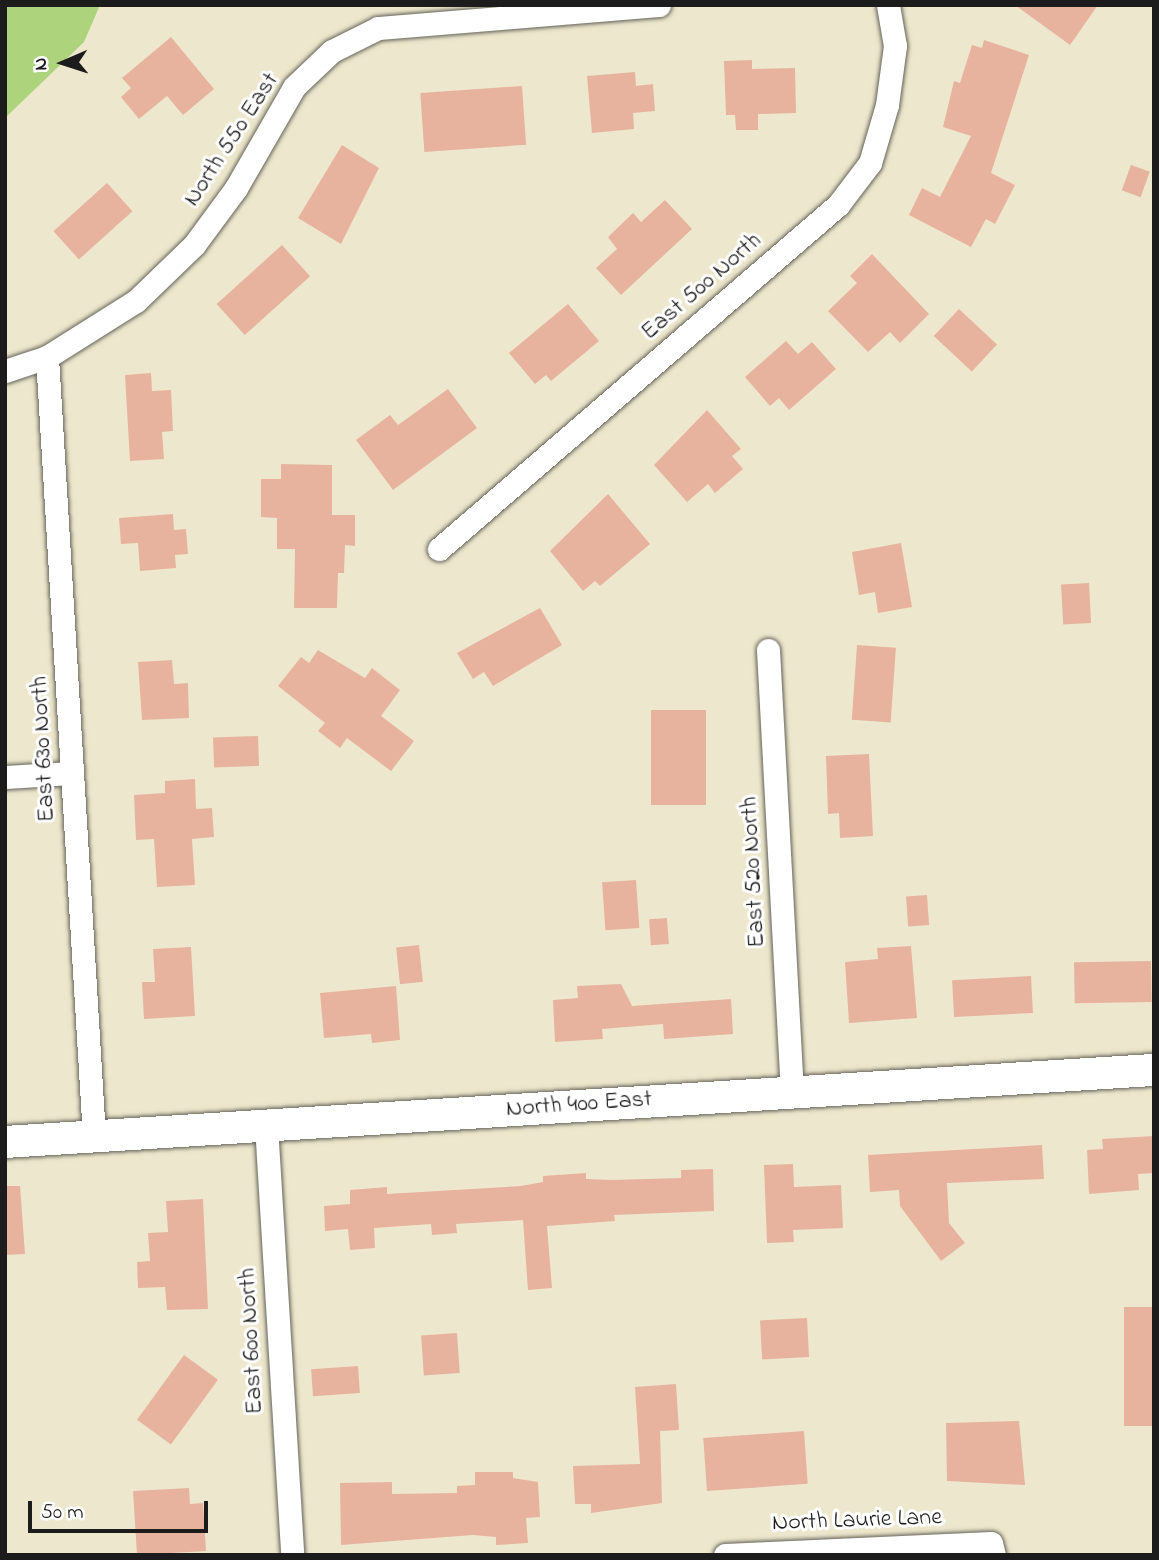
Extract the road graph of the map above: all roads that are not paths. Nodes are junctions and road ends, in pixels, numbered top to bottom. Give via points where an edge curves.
1 (659, 5) edge
2 (888, 5) edge
3 (47, 357) junction
4 (5, 371) edge
5 (439, 549) dead end
6 (768, 650) dead end
7 (72, 773) junction
8 (5, 776) edge
9 (1154, 1070) edge
10 (792, 1091) junction
11 (265, 1125) junction
12 (94, 1137) junction
13 (5, 1142) edge
14 (993, 1549) edge
15 (292, 1555) edge
16 (725, 1555) edge

1 - 3 street, North 550 East via 378,28 332,51 294,87 236,188 194,245 136,301
2 - 5 street, East 500 North via 895,46 887,105 870,163 838,205
3 - 4 street, North 550 East
3 - 7 street, East 630 North
6 - 10 street, East 520 North
7 - 8 street
7 - 12 street, East 630 North
9 - 10 street, North 400 East
10 - 11 street, North 400 East
11 - 12 street, North 400 East
11 - 15 street, East 600 North
12 - 13 street, North 400 East
14 - 16 street, North Laurie Lane

